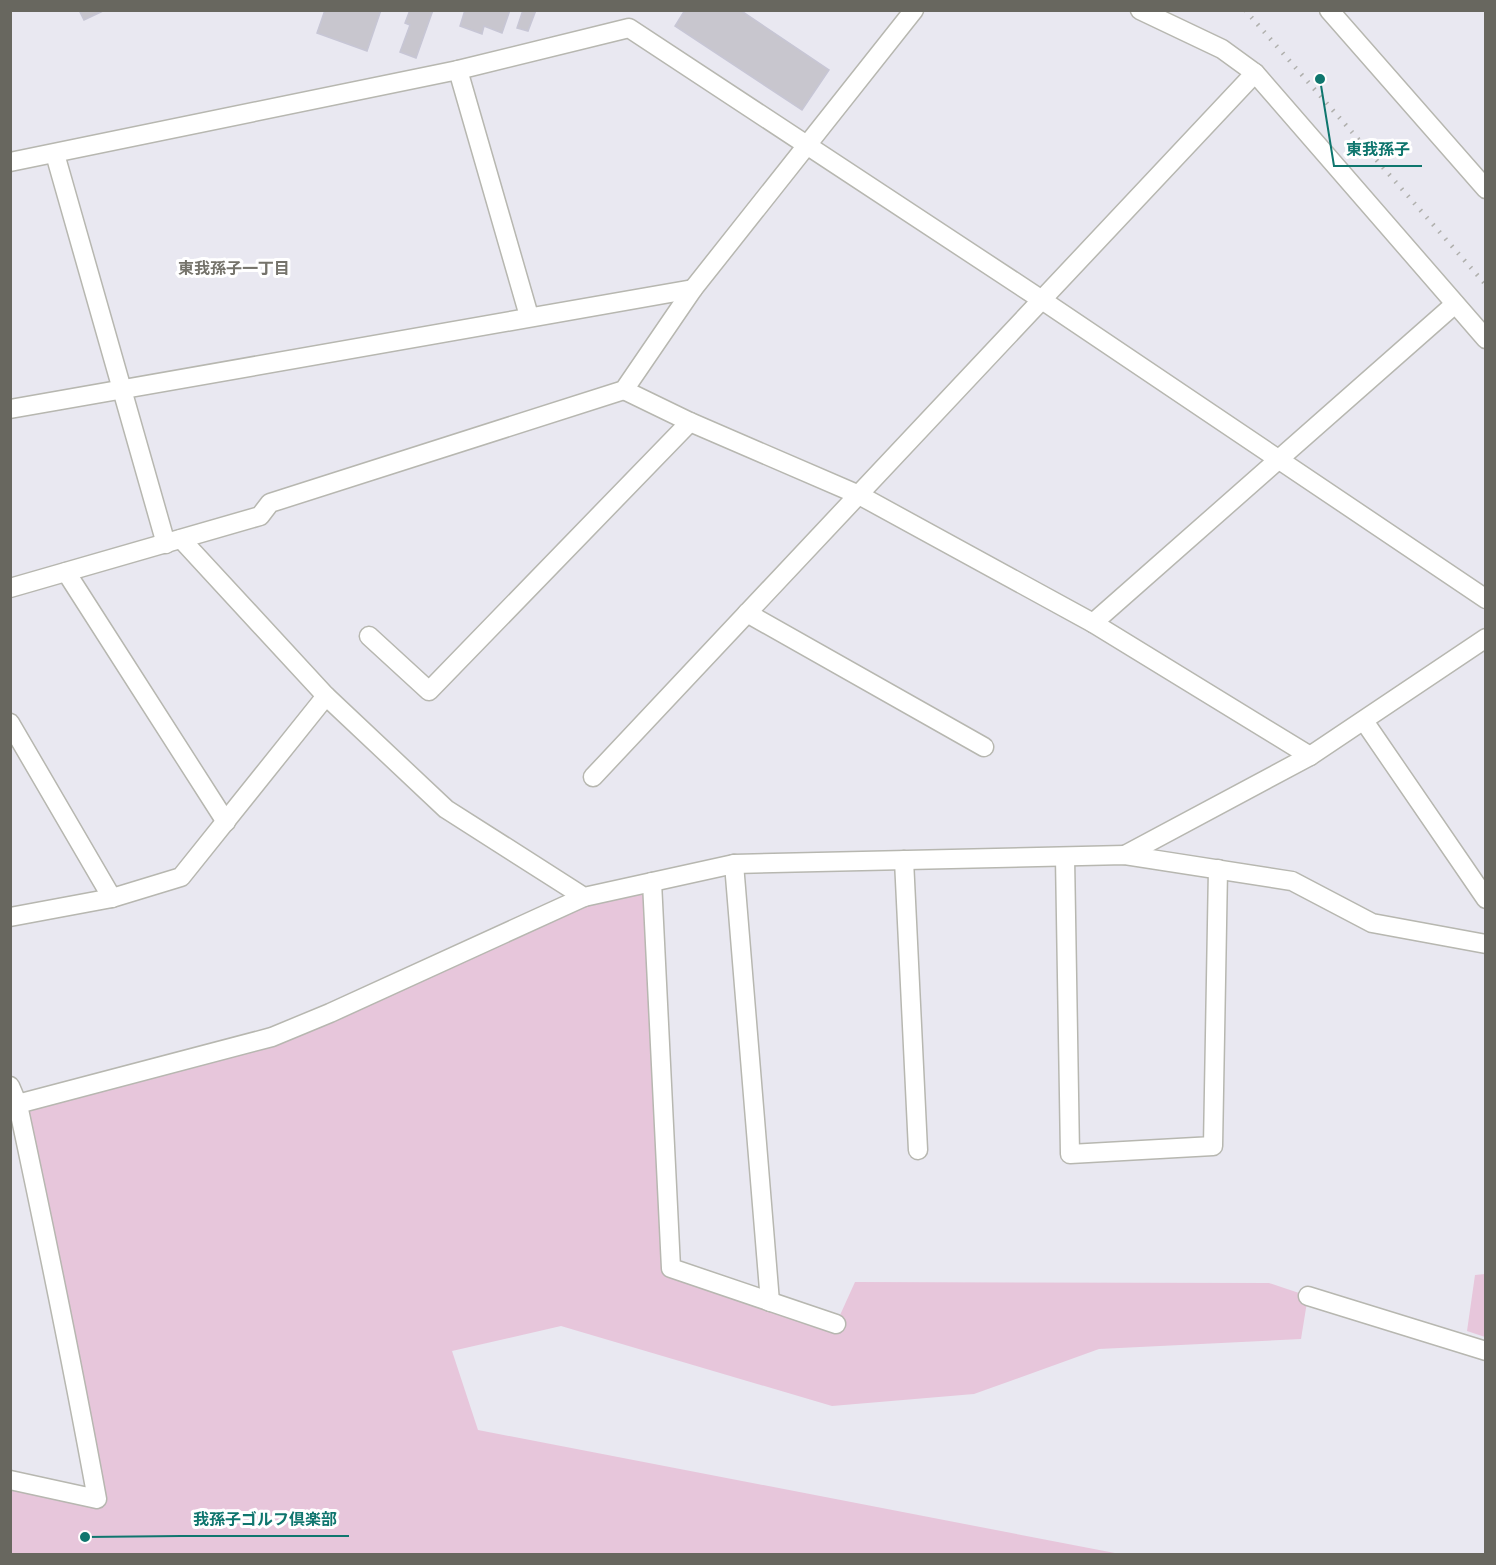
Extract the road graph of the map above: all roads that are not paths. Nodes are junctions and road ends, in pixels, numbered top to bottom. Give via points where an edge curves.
1 (914, 10) edge
2 (1140, 10) edge
3 (1329, 10) edge
4 (458, 70) junction
5 (1255, 73) junction
6 (808, 144) junction
7 (55, 154) junction
8 (10, 162) edge
9 (1485, 189) edge
10 (693, 289) junction
11 (1042, 300) junction
12 (1455, 304) junction
13 (529, 316) junction
14 (1485, 339) edge
15 (122, 390) junction
16 (624, 390) junction
17 (10, 409) edge
18 (690, 422) junction
19 (1278, 458) junction
20 (859, 495) junction
21 (174, 541) junction
22 (66, 572) junction
23 (10, 588) edge
24 (1485, 599) edge
25 (747, 614) junction
26 (1093, 623) junction
27 (369, 636) dead end
28 (1485, 638) edge
29 (326, 696) junction
30 (1364, 721) junction
31 (10, 723) edge
32 (984, 747) dead end
33 (1310, 756) junction
34 (593, 777) dead end
35 (226, 822) junction
36 (1125, 855) junction
37 (1065, 857) junction
38 (904, 860) junction
39 (734, 864) junction
40 (1218, 869) junction
41 (652, 882) junction
42 (584, 897) junction
43 (112, 898) junction
44 (1485, 899) edge
45 (10, 917) edge
46 (1485, 944) edge
47 (10, 1086) edge
48 (14, 1106) edge
49 (918, 1150) dead end
50 (1308, 1296) dead end
51 (770, 1302) junction
52 (836, 1324) dead end
53 (1485, 1351) edge
54 (10, 1480) edge

1 - 6 street
2 - 5 street via 1222,49
3 - 9 street
4 - 6 street via 629,28
4 - 7 street
4 - 13 street
5 - 11 street
5 - 12 street
6 - 10 street
6 - 11 street
7 - 8 street
7 - 15 street
10 - 13 street
10 - 16 street
11 - 19 street
11 - 20 street
12 - 14 street
12 - 19 street
13 - 15 street
15 - 17 street
15 - 21 street
16 - 18 street
16 - 21 street via 270,503 260,516
18 - 20 street
18 - 27 street via 429,691
19 - 24 street
19 - 26 street
20 - 25 street
20 - 26 street
21 - 22 street
21 - 29 street
22 - 23 street
22 - 35 street
25 - 32 street
25 - 34 street
26 - 33 street
28 - 30 street
29 - 35 street
29 - 42 street via 446,809
30 - 33 street
30 - 44 street
31 - 43 street
33 - 36 street
35 - 43 street via 181,877
36 - 37 street
36 - 40 street
37 - 38 street
37 - 40 street via 1070,1154 1214,1146
38 - 39 street
38 - 49 street
39 - 41 street
39 - 51 street
40 - 46 street via 1292,881 1372,923
41 - 42 street
41 - 51 street via 671,1268
42 - 48 street via 272,1037
43 - 45 street
47 - 48 street
48 - 54 street via 76,1381 97,1499
50 - 53 street
51 - 52 street

